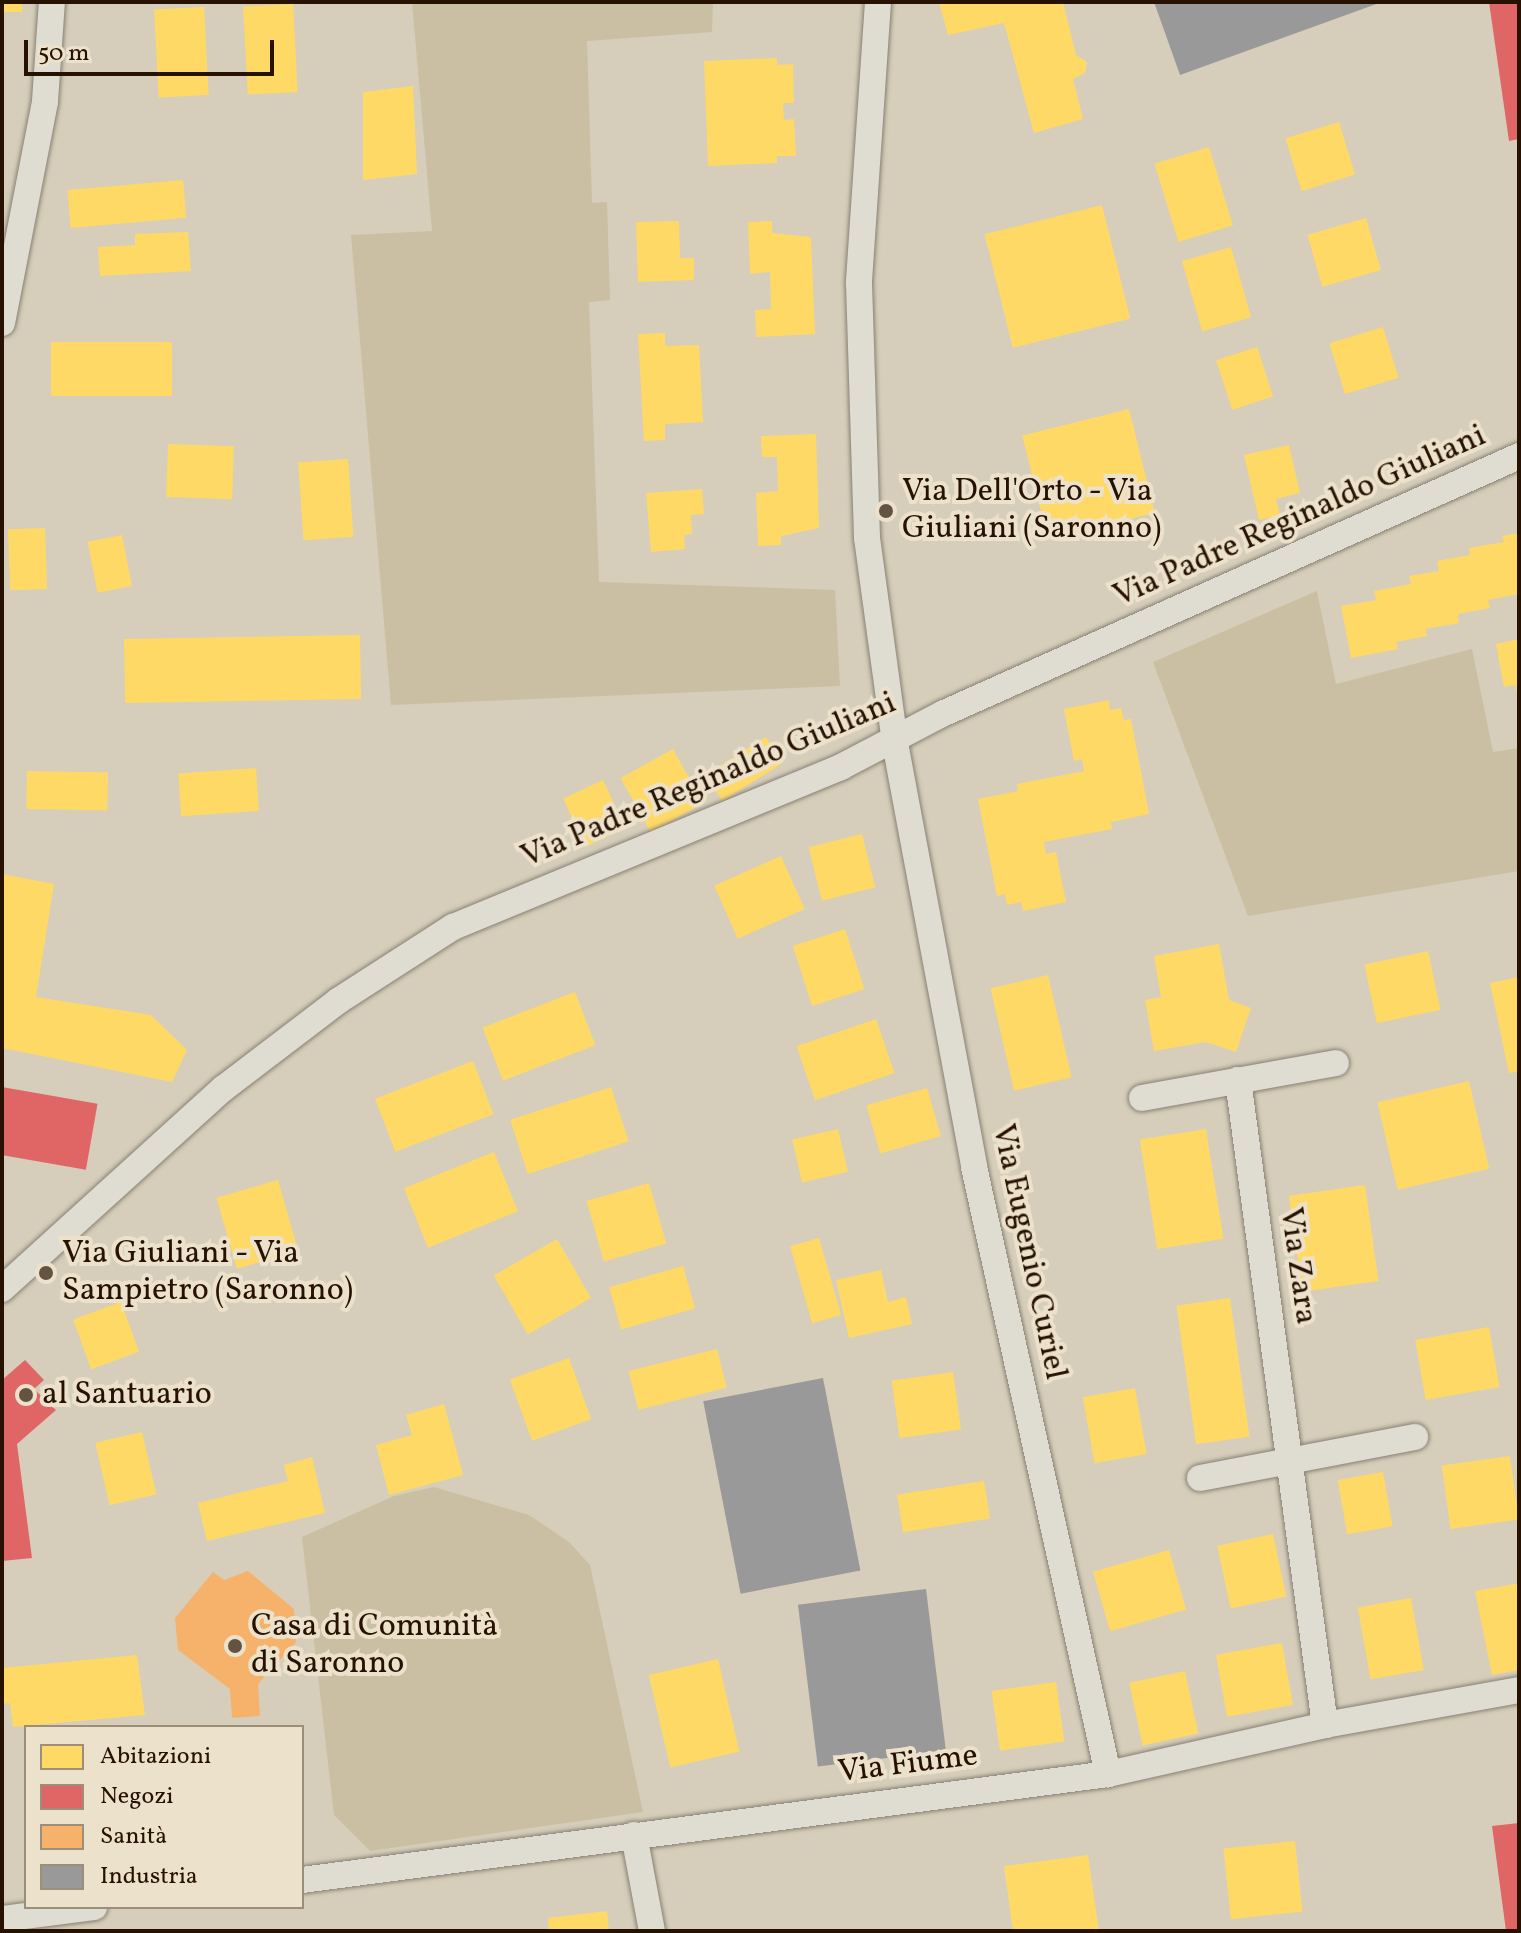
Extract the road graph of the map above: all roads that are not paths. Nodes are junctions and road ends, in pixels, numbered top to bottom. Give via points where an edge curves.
1 (52, 2) edge
2 (878, 2) edge
3 (2, 323) edge
4 (1519, 456) edge
5 (895, 743) junction
6 (1336, 1063) dead end
7 (1238, 1080) junction
8 (1142, 1098) dead end
9 (2, 1289) edge
10 (1415, 1437) dead end
11 (1290, 1460) junction
12 (1200, 1478) dead end
13 (1519, 1690) edge
14 (1325, 1725) junction
15 (1108, 1774) junction
16 (634, 1835) junction
17 (304, 1880) edge
18 (79, 1909) edge
19 (2, 1919) edge
20 (652, 1931) edge

1 - 3 street via 45,101
2 - 5 street, Via Eugenio Curiel via 859,283 859,423 867,538
4 - 5 street, Via Padre Reginaldo Giuliani via 942,714
5 - 9 street, Via Padre Reginaldo Giuliani via 453,927 338,1001 224,1088
5 - 15 street, Via Eugenio Curiel via 974,1167
6 - 7 street
7 - 8 street
7 - 11 street, Via Zara
10 - 11 street
11 - 12 street
11 - 14 street, Via Zara
13 - 14 street, Via Fiume
14 - 15 street, Via Fiume
15 - 16 street, Via Fiume
16 - 17 street, Via Fiume
16 - 20 street
18 - 19 street

